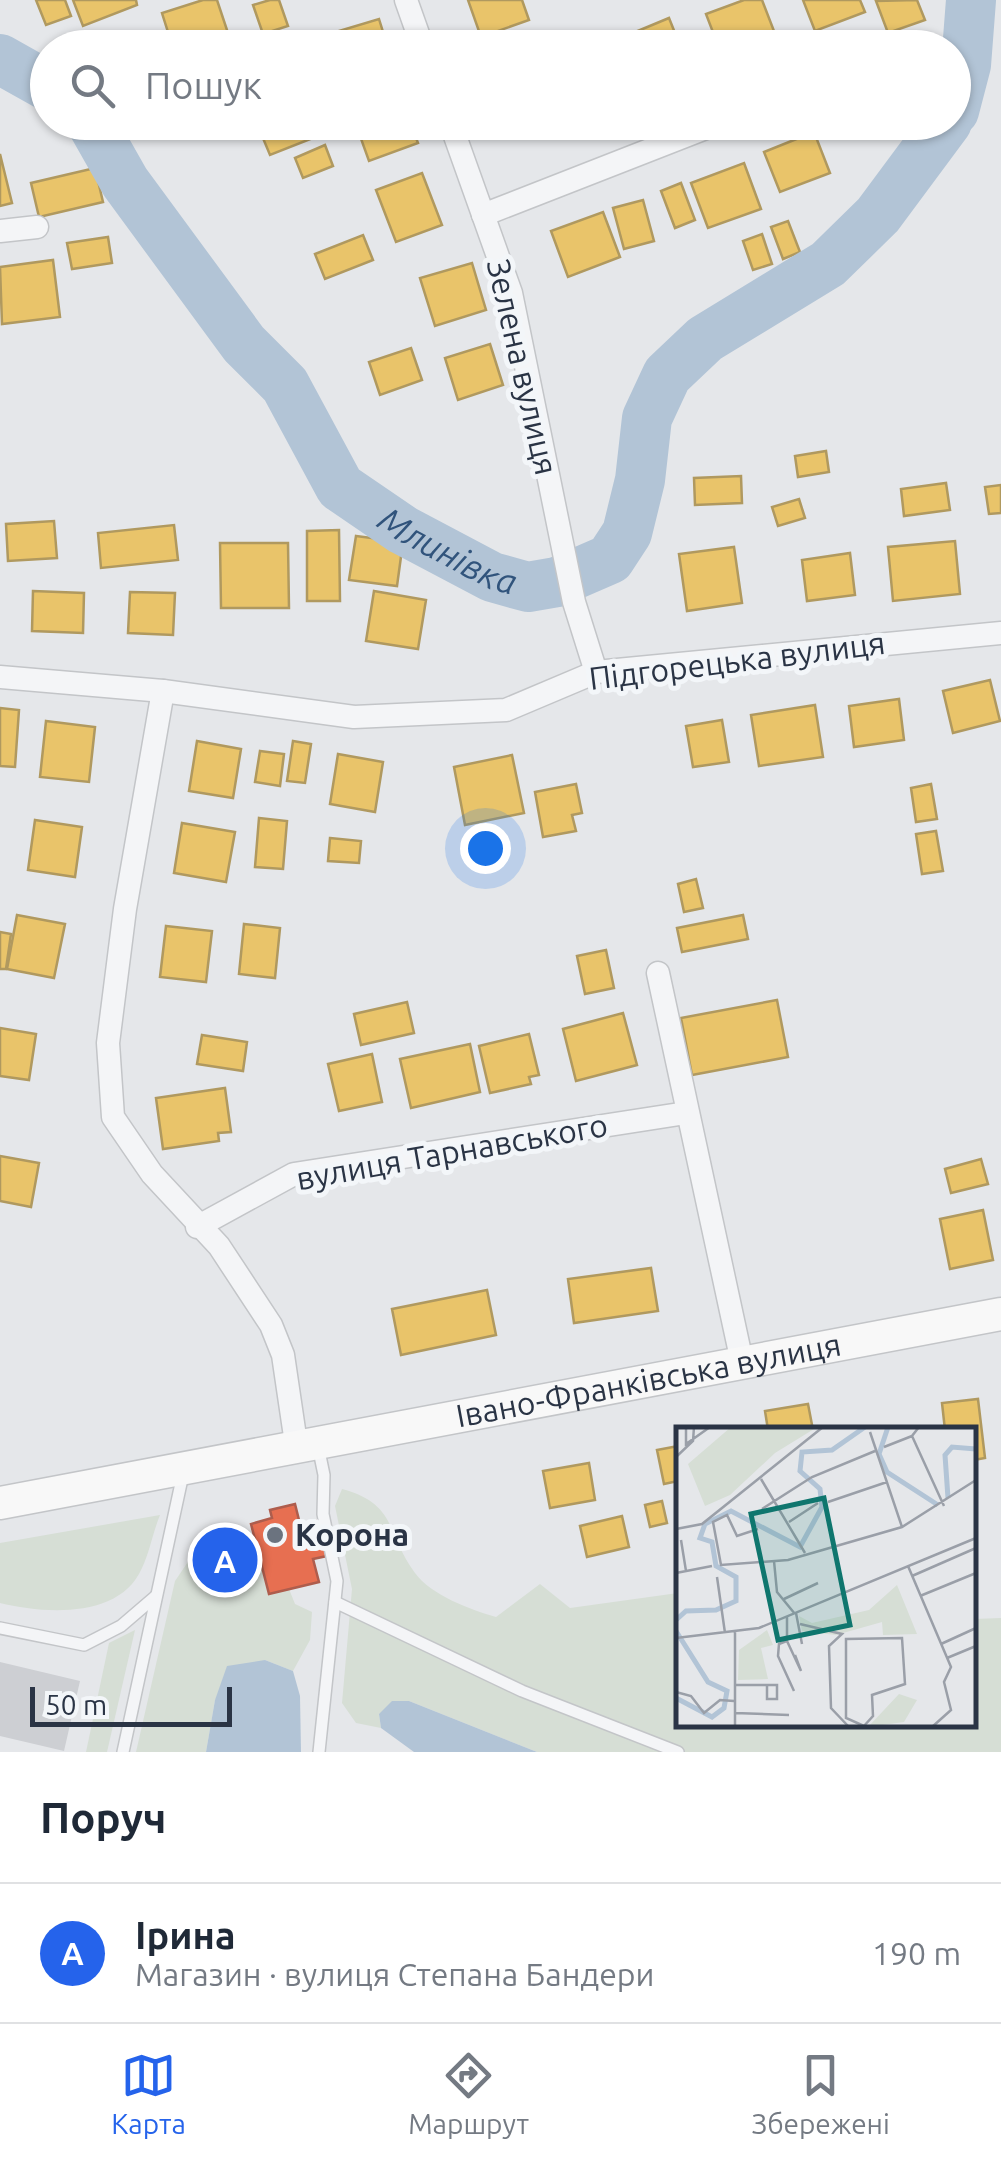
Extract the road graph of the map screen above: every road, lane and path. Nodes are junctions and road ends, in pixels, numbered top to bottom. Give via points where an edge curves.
1 (406, 0) edge
2 (417, 30) edge
3 (456, 140) edge
4 (676, 140) edge
5 (483, 215) junction
6 (38, 227) dead end
7 (0, 230) edge
8 (1001, 633) edge
9 (596, 672) junction
10 (0, 678) edge
11 (163, 691) junction
12 (658, 973) dead end
13 (686, 1113) junction
14 (197, 1227) junction
15 (1001, 1314) edge
16 (742, 1362) junction
17 (307, 1448) junction
18 (184, 1470) junction
19 (0, 1504) edge
20 (156, 1596) junction
21 (335, 1602) junction
22 (0, 1628) edge
23 (122, 1752) edge
24 (320, 1752) edge
25 (678, 1752) edge

1 - 2 street
3 - 5 street, Зелена вулиця
4 - 5 street
5 - 9 street, Зелена вулиця via 510,293 574,602
6 - 7 street
8 - 9 street, Підгорецька вулиця
9 - 11 street, Підгорецька вулиця via 506,710 430,714 354,717
10 - 11 street, Підгорецька вулиця
11 - 14 street via 108,1043 113,1117
12 - 13 street
13 - 14 street, вулиця Тарнавського via 294,1174
13 - 16 street
14 - 17 street via 219,1246 271,1324
15 - 16 main road, Івано-Франківська вулиця
16 - 17 main road, Івано-Франківська вулиця
17 - 18 main road, Івано-Франківська вулиця
17 - 21 lane via 324,1475
18 - 19 main road, Івано-Франківська вулиця
18 - 20 lane
20 - 22 lane via 121,1626 84,1645
20 - 23 lane
21 - 24 lane
21 - 25 lane via 522,1691

